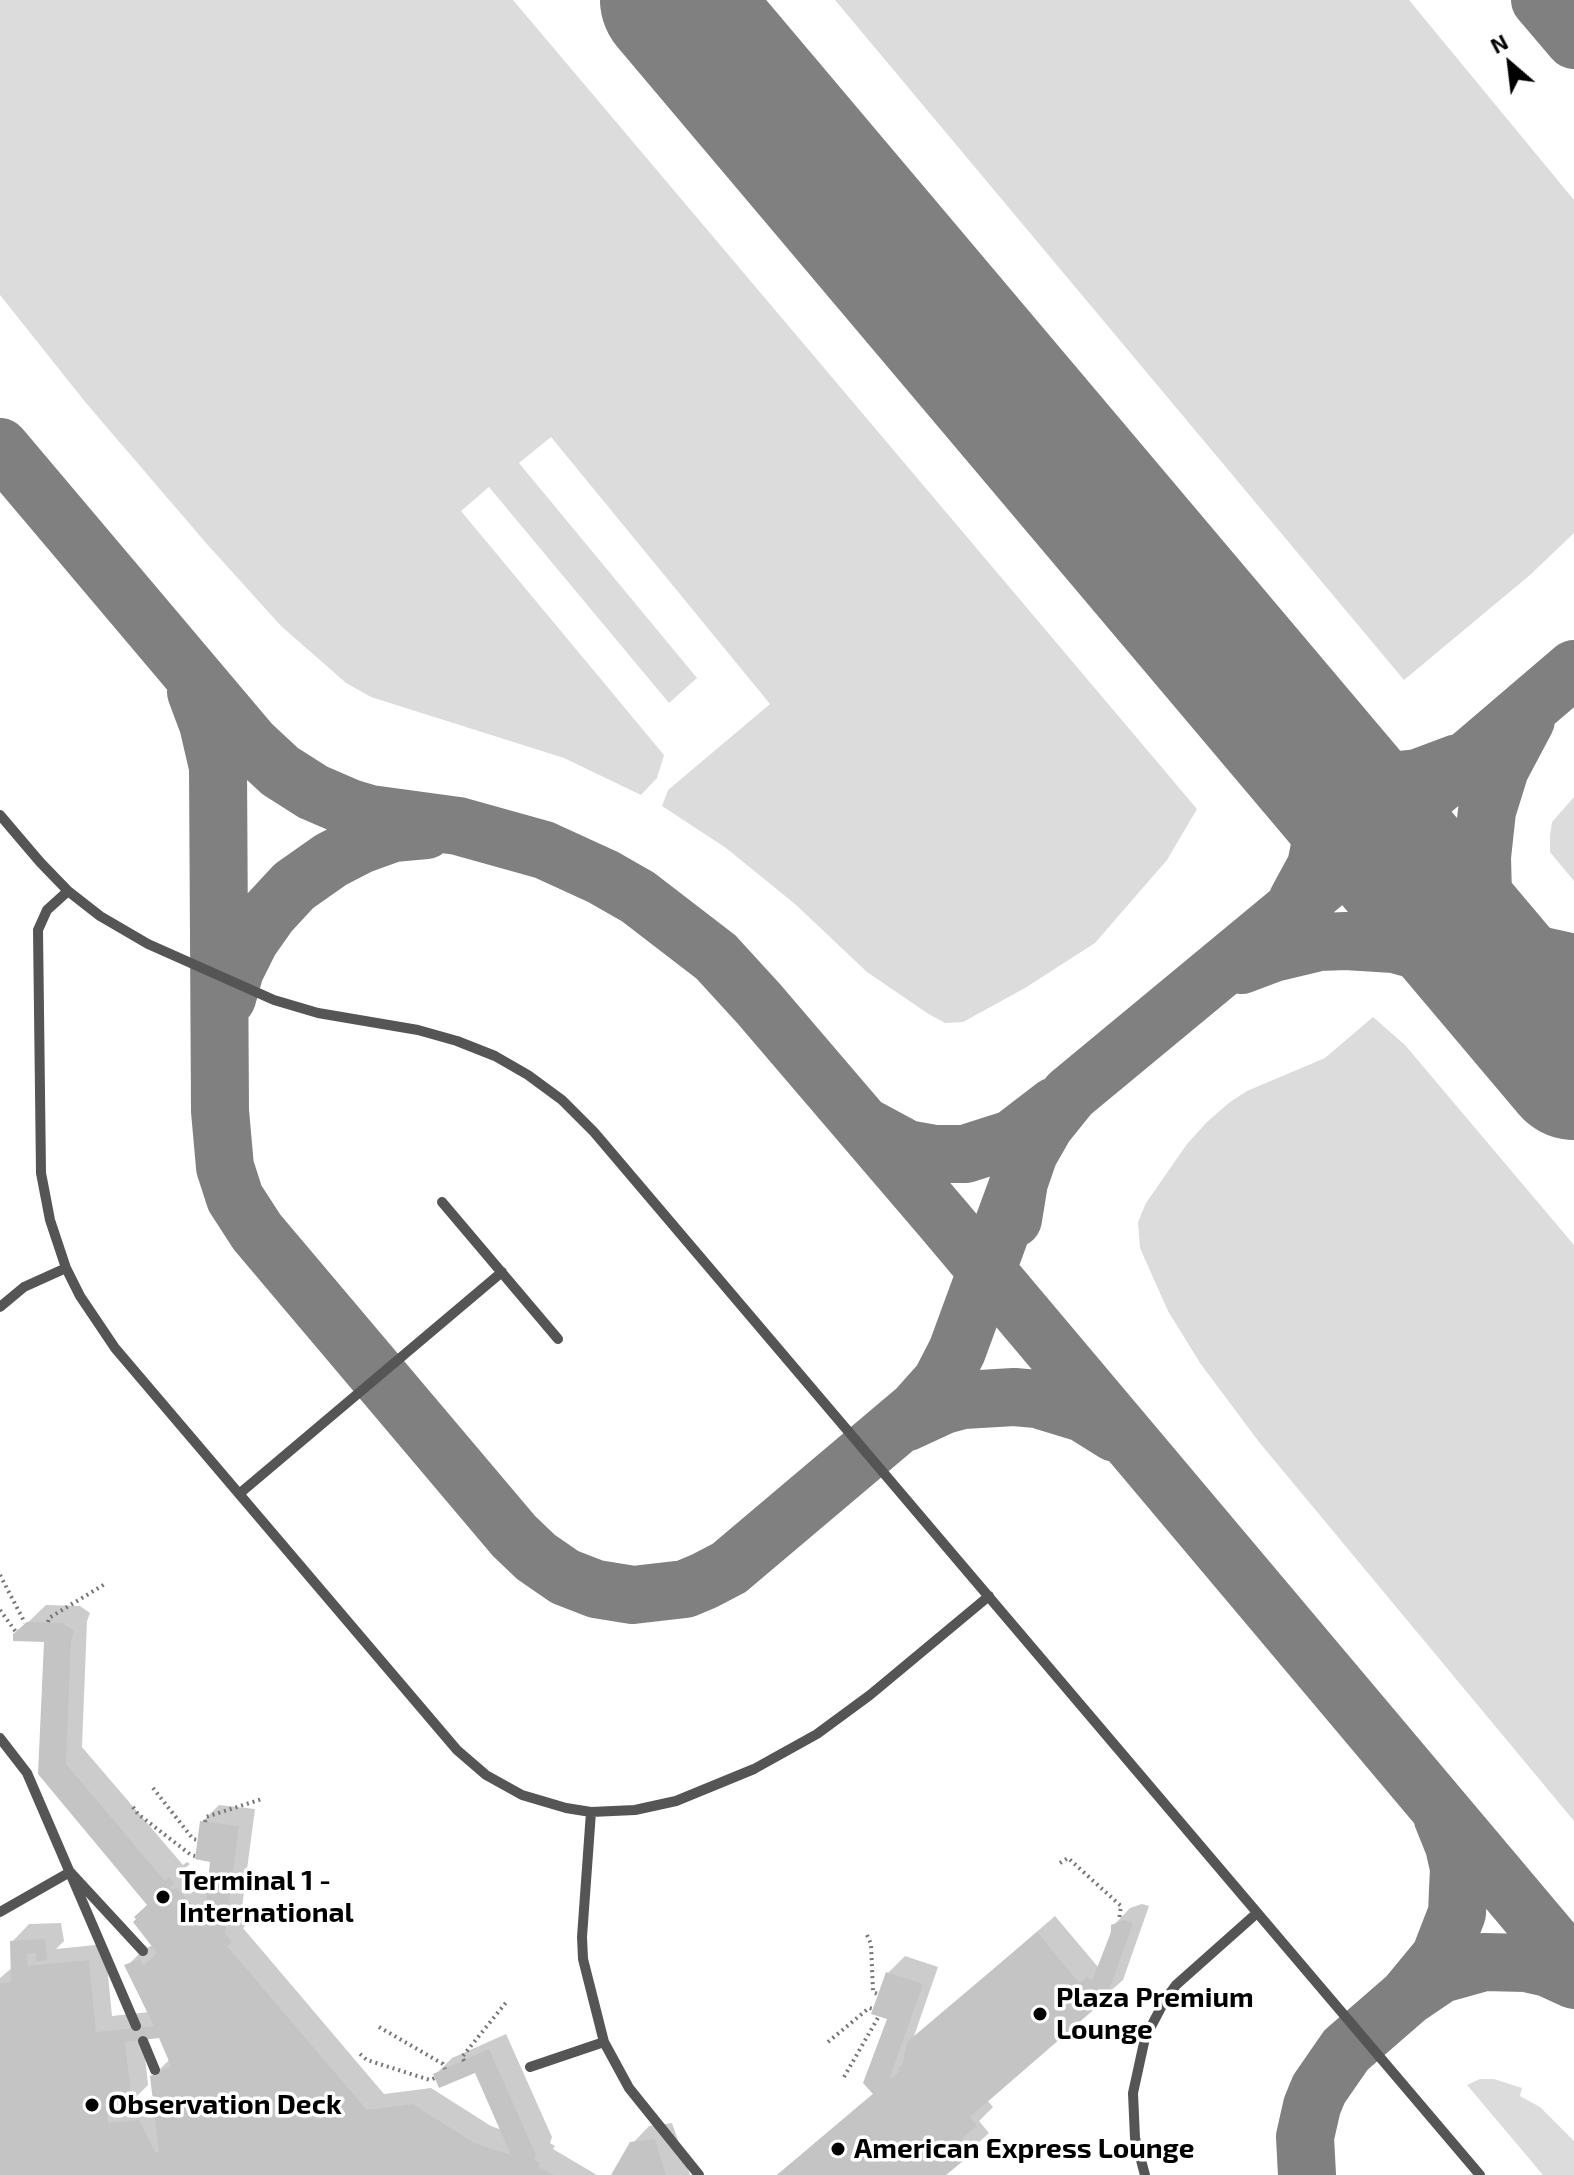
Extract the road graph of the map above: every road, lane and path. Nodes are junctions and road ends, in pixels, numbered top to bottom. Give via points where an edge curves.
1 (0, 815) edge
2 (68, 891) junction
3 (442, 1202) dead end
4 (66, 1268) junction
5 (502, 1272) junction
6 (0, 1307) edge
7 (558, 1339) dead end
8 (239, 1494) junction
9 (0, 1575) edge
10 (105, 1584) dead end
11 (989, 1596) junction
12 (0, 1610) edge
13 (48, 1622) dead end
14 (25, 1623) dead end
15 (16, 1632) dead end
16 (0, 1738) edge
17 (153, 1788) dead end
18 (262, 1799) dead end
19 (133, 1807) dead end
20 (591, 1812) junction
21 (205, 1822) dead end
22 (198, 1840) dead end
23 (195, 1856) dead end
24 (1060, 1863) dead end
25 (70, 1872) junction
26 (0, 1912) edge
27 (1257, 1913) junction
28 (1119, 1920) dead end
29 (867, 1935) dead end
30 (143, 1951) dead end
31 (878, 1994) dead end
32 (508, 2000) dead end
33 (873, 2009) dead end
34 (879, 2016) dead end
35 (136, 2026) dead end
36 (379, 2027) dead end
37 (143, 2041) dead end
38 (604, 2042) junction
39 (828, 2042) dead end
40 (360, 2054) dead end
41 (464, 2061) dead end
42 (530, 2067) dead end
43 (445, 2069) dead end
44 (155, 2070) dead end
45 (844, 2077) dead end
46 (435, 2078) dead end
47 (699, 2175) edge
48 (1145, 2175) edge
49 (1480, 2175) edge

1 - 2 lane
2 - 4 lane via 47,910 38,930 41,1173
2 - 11 lane via 121,929 224,979 318,1013 457,1041 495,1056 562,1100
3 - 5 lane
4 - 6 lane via 24,1287
4 - 8 lane via 115,1348
5 - 7 lane
5 - 8 lane
8 - 20 lane via 457,1750 486,1775 522,1795
9 - 14 path
10 - 13 path
11 - 20 lane via 841,1718 786,1752 676,1801
11 - 27 lane
12 - 15 path
16 - 25 lane via 27,1773
17 - 22 path
18 - 21 path via 206,1817
19 - 23 path
20 - 38 lane via 583,1959
24 - 28 path via 1068,1858 1121,1906
25 - 26 lane
25 - 30 lane
25 - 35 lane
27 - 48 lane via 1176,1985 1145,2038 1133,2093 1135,2138
27 - 49 lane
29 - 31 path via 873,1992
32 - 41 path
33 - 39 path
34 - 45 path
36 - 43 path
37 - 44 lane
38 - 42 lane
38 - 47 lane via 629,2088
40 - 46 path

